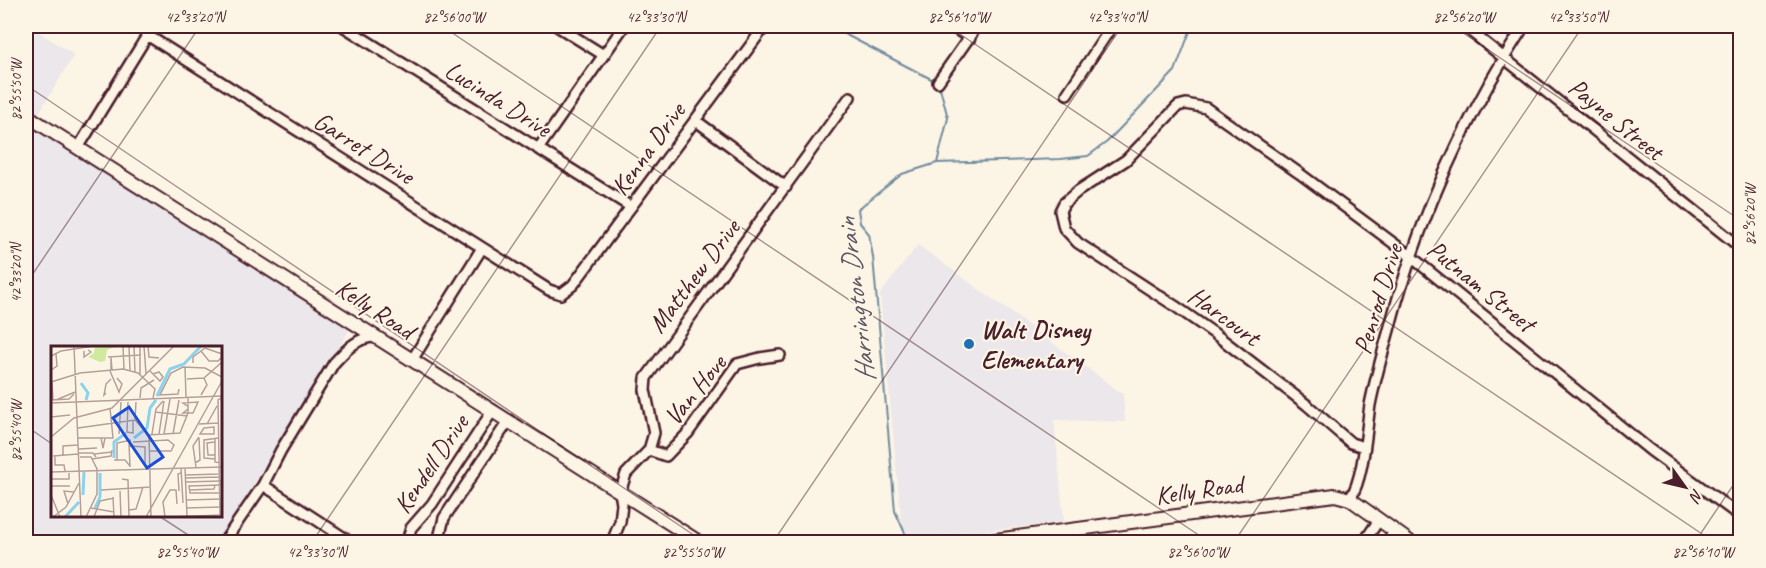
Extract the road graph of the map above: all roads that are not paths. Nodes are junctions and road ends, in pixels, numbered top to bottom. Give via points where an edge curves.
1 (153, 26) edge
2 (343, 26) edge
3 (557, 26) edge
4 (624, 26) edge
5 (765, 26) edge
6 (951, 26) edge
7 (977, 26) edge
8 (1112, 26) edge
9 (1464, 26) edge
10 (1524, 26) edge
11 (147, 35) junction
12 (970, 38) junction
13 (602, 54) junction
14 (1504, 57) junction
15 (938, 82) dead end
16 (1067, 94) dead end
17 (850, 97) dead end
18 (26, 115) edge
19 (695, 120) junction
20 (78, 148) junction
21 (538, 149) junction
22 (786, 187) junction
23 (631, 207) junction
24 (1060, 220) joint
25 (1740, 247) edge
26 (482, 248) junction
27 (1411, 257) junction
28 (561, 294) joint
29 (376, 337) junction
30 (780, 355) dead end
31 (412, 360) junction
32 (493, 410) junction
33 (509, 420) junction
34 (1364, 447) junction
35 (649, 450) junction
36 (262, 485) junction
37 (620, 492) junction
38 (1350, 499) junction
39 (1740, 516) edge
40 (1379, 520) junction
41 (1395, 531) junction
42 (346, 539) dead end
43 (986, 542) edge
44 (224, 543) edge
45 (410, 543) edge
46 (438, 543) edge
47 (612, 543) edge
48 (699, 543) edge
49 (1364, 543) edge
50 (1387, 543) edge
51 (1410, 543) edge

1 - 11 street
2 - 21 street, Lucinda Drive
3 - 13 street
4 - 13 street
5 - 19 street, Kenna Drive
6 - 12 street
7 - 12 street
8 - 16 street
9 - 14 street, Payne Street
10 - 14 street, Penrod Drive
11 - 20 street
11 - 26 street, Garret Drive
12 - 15 street
13 - 21 street
14 - 25 street, Payne Street
14 - 27 street, Penrod Drive via 1442,180
17 - 22 street, Matthew Drive
18 - 20 street, Kelly Road
19 - 22 street
19 - 23 street, Kenna Drive
20 - 29 street, Kelly Road
21 - 23 street, Lucinda Drive
22 - 35 street, Matthew Drive via 646,378 654,429
23 - 28 street, Kenna Drive via 573,285
24 - 27 street, Putnam Street via 1061,208 1070,197 1126,160 1171,111 1186,104 1219,115
24 - 34 street, Harcourt via 1078,243 1175,306 1352,443
26 - 28 street, Garret Drive via 549,291
26 - 31 street
27 - 34 street, Penrod Drive via 1379,366
27 - 39 street, Putnam Street via 1650,450
29 - 31 street, Kelly Road
29 - 36 street via 366,336 334,363
30 - 35 street, Van Hove via 737,364 688,433 666,456
31 - 32 street, Kelly Road
32 - 33 street, Kelly Road
32 - 45 street, Kendell Drive via 432,504 411,528
33 - 37 street, Kelly Road
33 - 46 street via 444,518
34 - 38 street, Penrod Drive via 1357,486
35 - 37 street via 626,474
36 - 42 street
36 - 44 street
37 - 47 street via 620,522
37 - 48 street, Kelly Road
38 - 40 street, Kelly Road
38 - 43 street, Kelly Road via 1326,495
40 - 41 street, Kelly Road
40 - 49 street
41 - 50 street
41 - 51 street, Kelly Road

